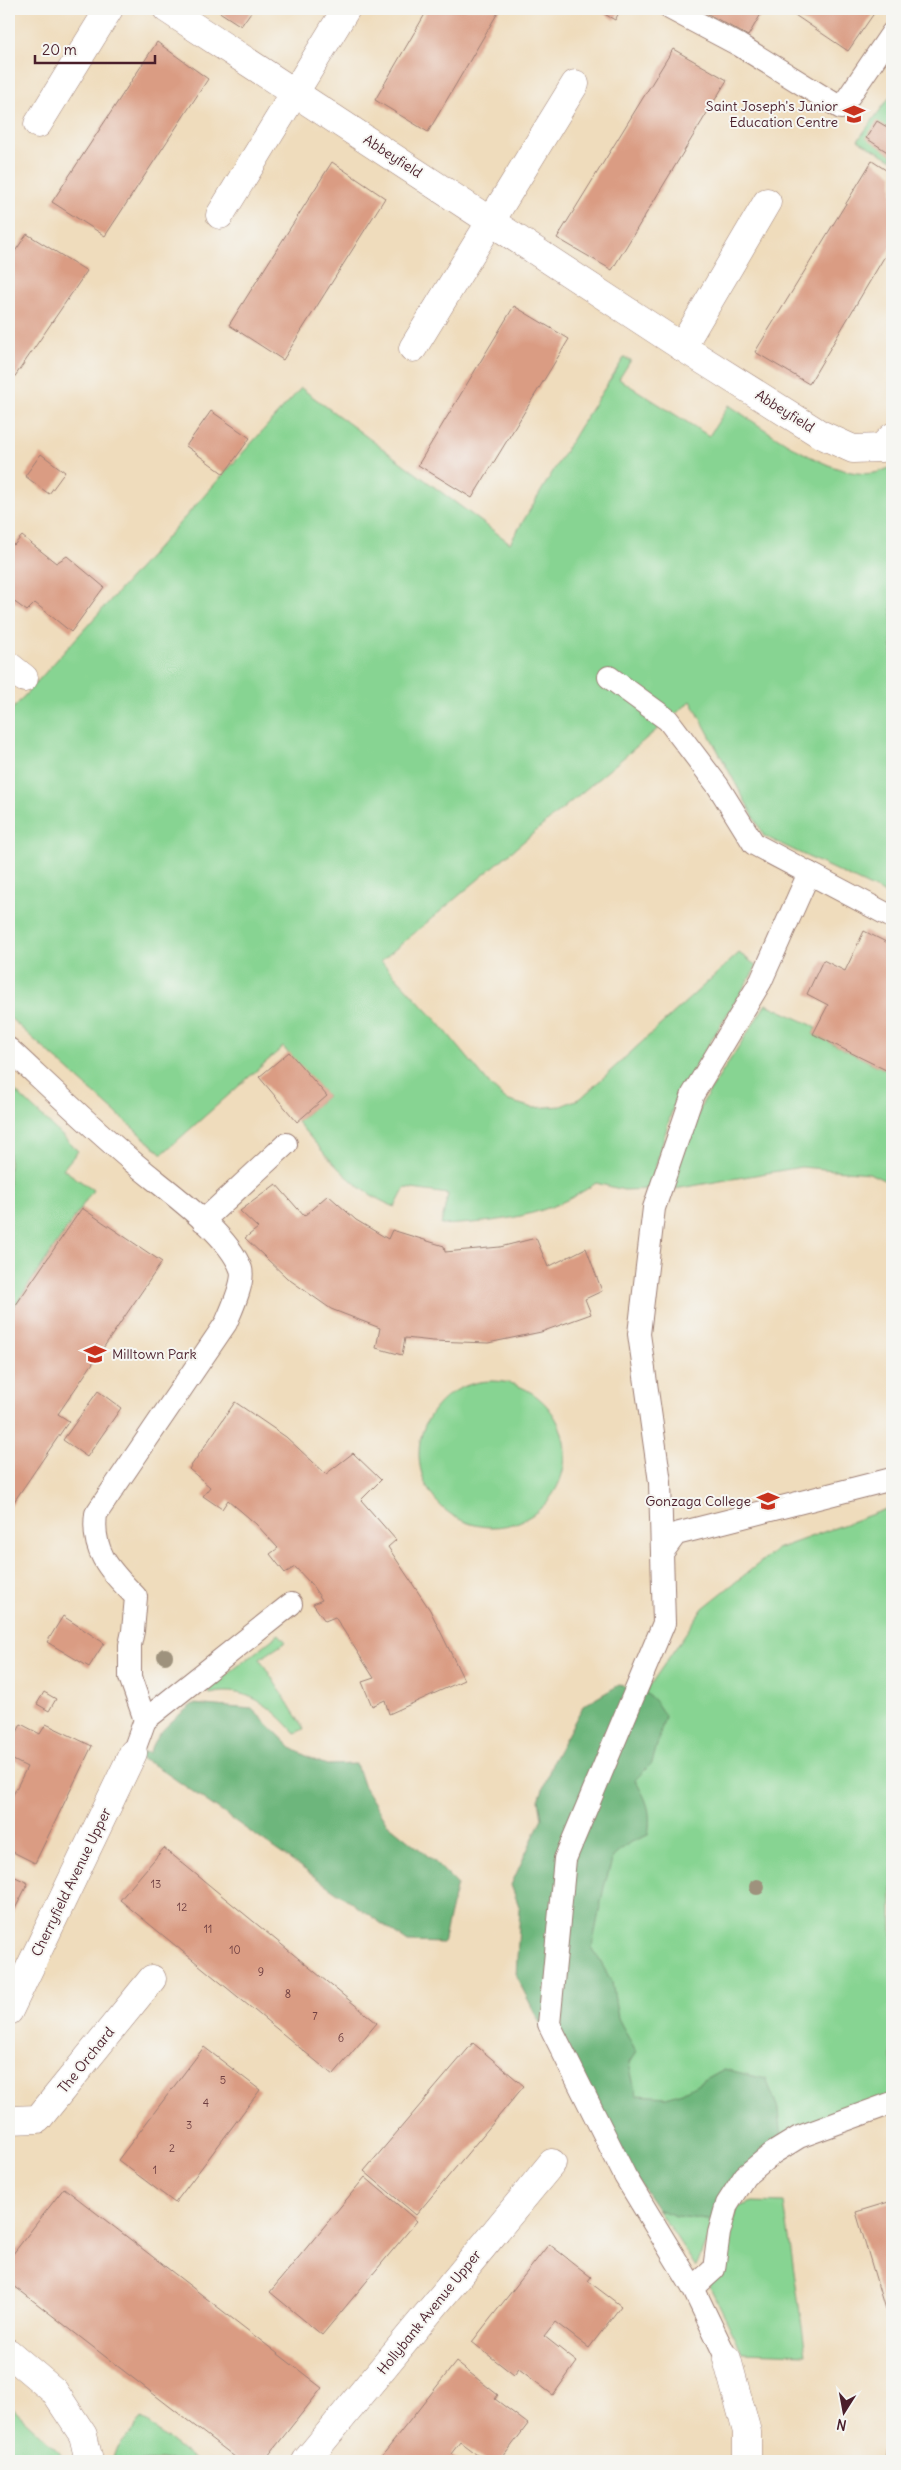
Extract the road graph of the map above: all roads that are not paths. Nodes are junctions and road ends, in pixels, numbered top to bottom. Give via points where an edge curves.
1 (110, 9) edge
2 (167, 9) edge
3 (346, 9) edge
4 (671, 9) edge
5 (892, 33) edge
6 (575, 84) dead end
7 (295, 92) junction
8 (38, 124) dead end
9 (767, 202) dead end
10 (220, 215) dead end
11 (491, 220) junction
12 (682, 346) junction
13 (413, 348) dead end
14 (892, 438) edge
15 (609, 677) dead end
16 (809, 873) junction
17 (892, 917) edge
18 (9, 1049) edge
19 (286, 1144) dead end
20 (203, 1221) junction
21 (892, 1480) edge
22 (662, 1554) junction
23 (291, 1604) dead end
24 (145, 1720) junction
25 (133, 1753) joint
26 (152, 1979) dead end
27 (9, 2011) edge
28 (892, 2103) edge
29 (9, 2120) edge
30 (552, 2163) dead end
31 (693, 2288) junction
32 (9, 2353) edge
33 (727, 2360) joint
34 (89, 2461) edge
35 (306, 2461) edge
36 (747, 2461) edge

1 - 8 street
2 - 7 street, Abbeyfield
3 - 7 street
4 - 5 lane via 739,45 841,108
6 - 11 street
7 - 10 street
7 - 11 street, Abbeyfield
9 - 12 street
11 - 12 street, Abbeyfield
11 - 13 street
12 - 14 street, Abbeyfield via 820,434 853,448 881,448
15 - 16 lane via 668,720 718,786 754,844
16 - 17 lane
16 - 22 lane via 761,981 693,1094 654,1208 638,1334 660,1482
18 - 20 lane via 132,1162
19 - 20 lane
20 - 24 lane via 232,1251 242,1271 237,1295 226,1323 96,1514 94,1531 102,1560 136,1597 130,1677
21 - 22 lane via 676,1534
22 - 31 lane via 664,1623 565,1859 549,2024 625,2176
23 - 24 lane
24 - 25 lane
25 - 27 street, Cherryfield Avenue Upper
26 - 29 street, The Orchard via 38,2119
28 - 31 lane via 799,2137 745,2176 728,2204 719,2233 714,2269
30 - 35 street, Hollybank Avenue Upper
31 - 33 lane
32 - 34 street via 54,2392 84,2435
33 - 36 street via 747,2432

